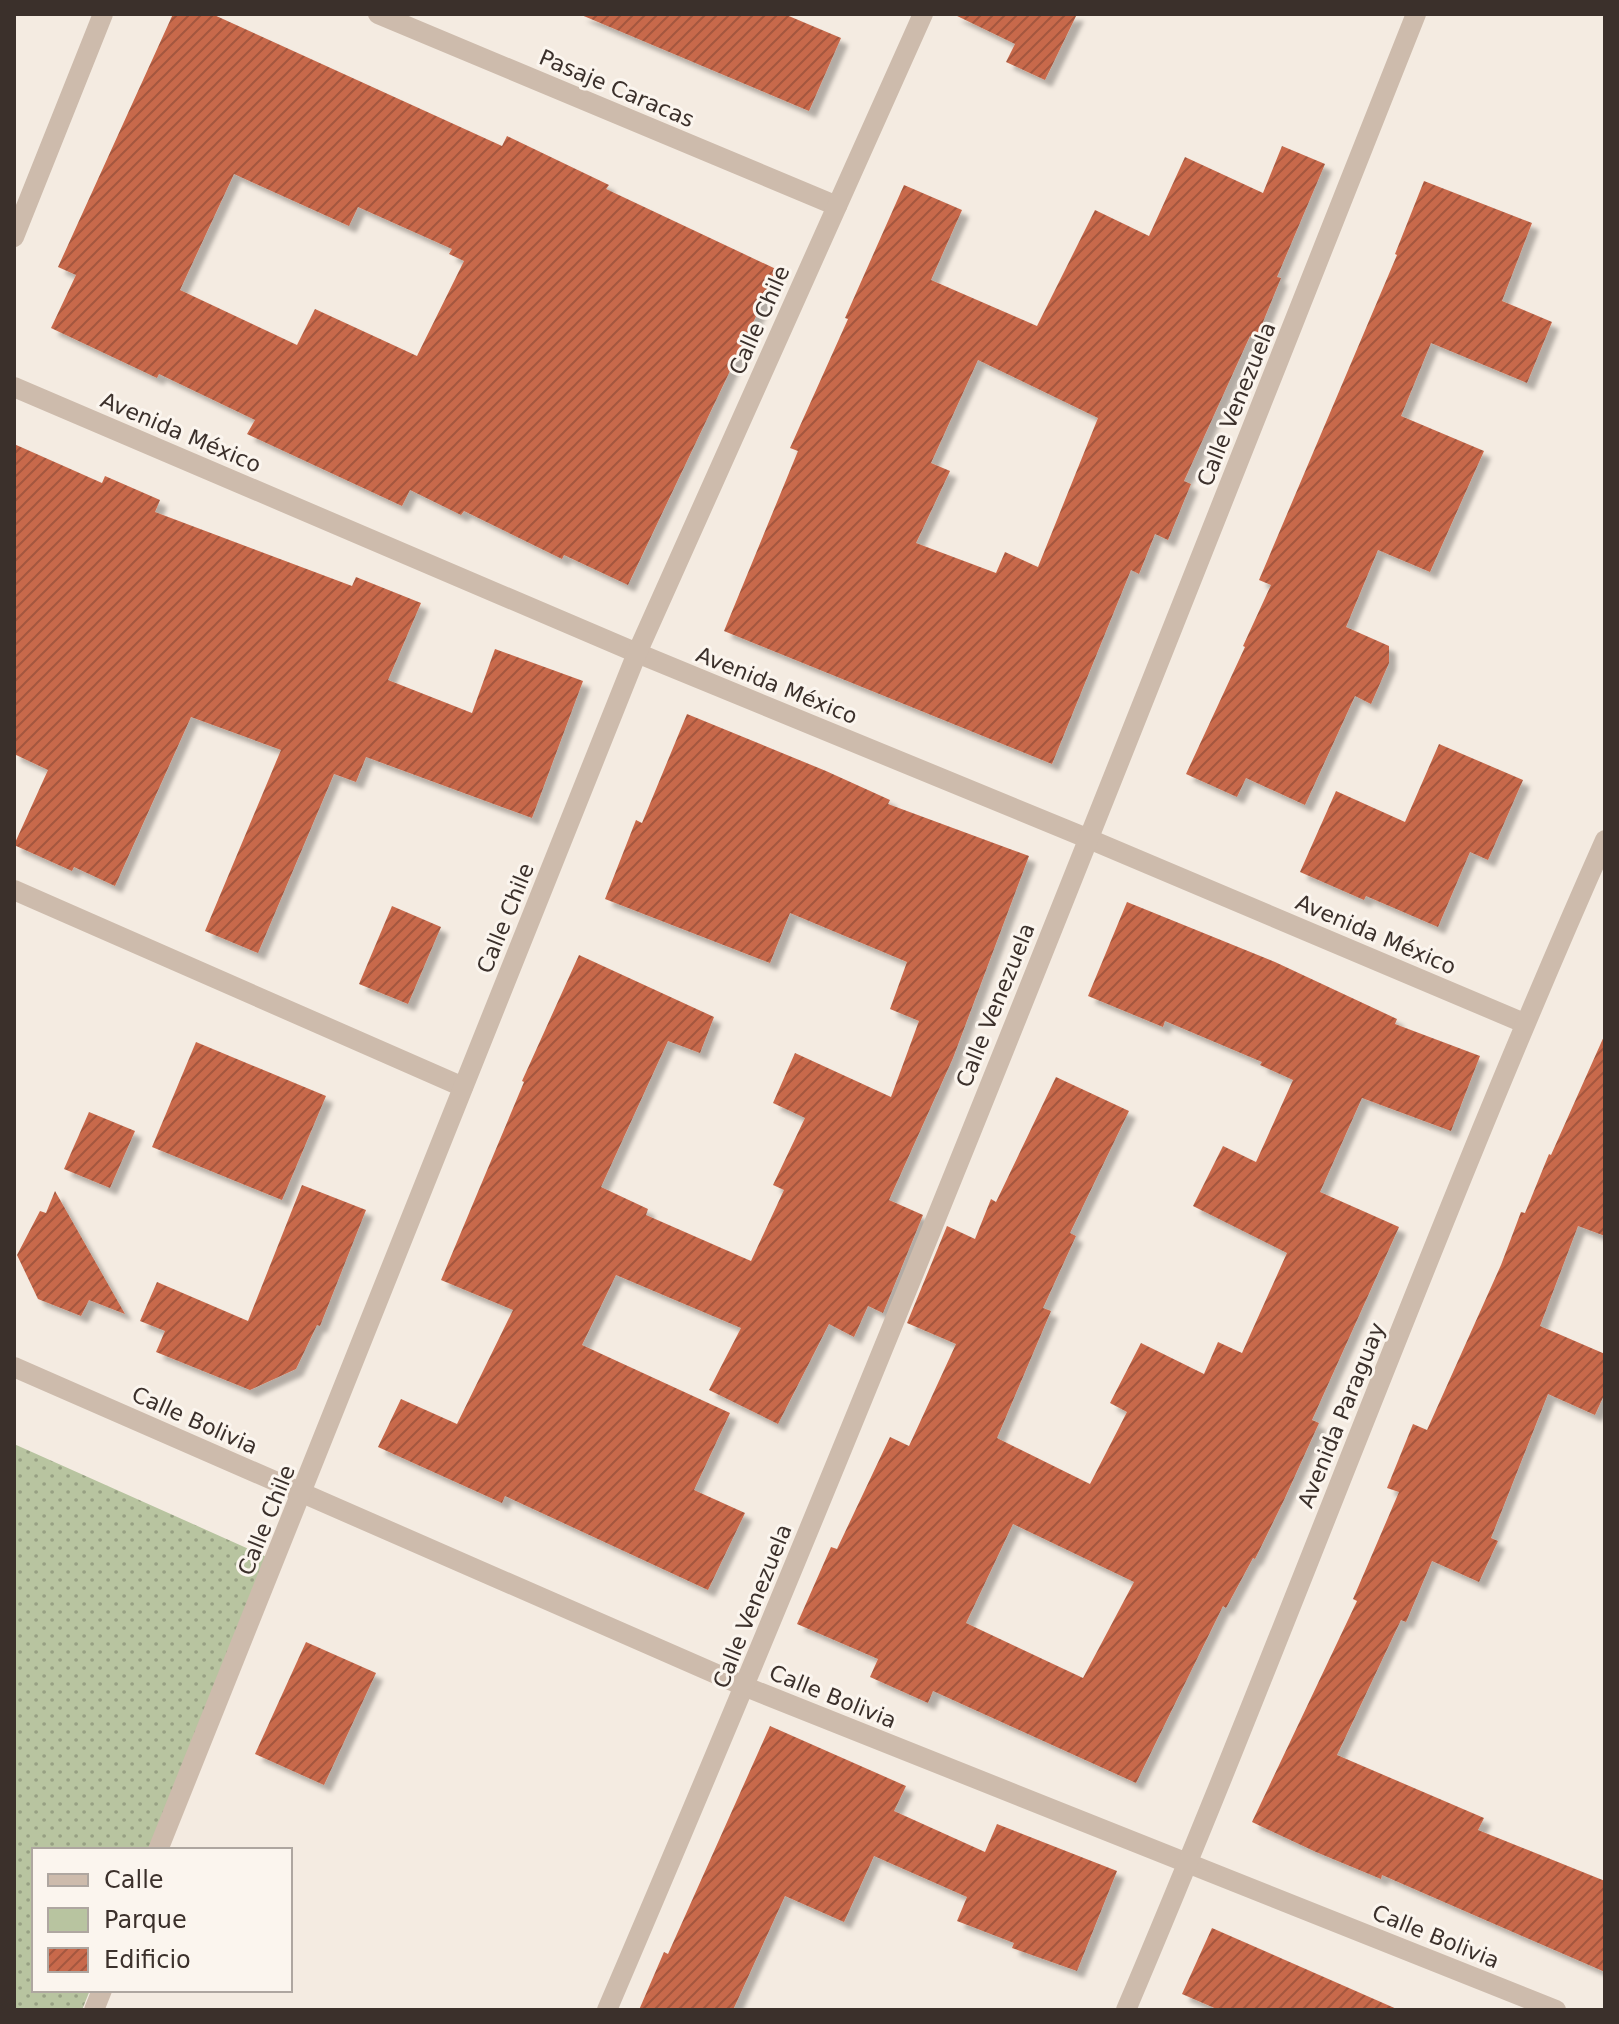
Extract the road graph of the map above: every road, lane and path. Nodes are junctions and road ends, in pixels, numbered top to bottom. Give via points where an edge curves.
1 (103, 14) edge
2 (378, 14) edge
3 (923, 14) edge
4 (1416, 14) edge
5 (837, 206) junction
6 (14, 237) edge
7 (14, 387) edge
8 (637, 653) junction
9 (1089, 839) junction
10 (1605, 840) edge
11 (14, 890) edge
12 (1524, 1023) junction
13 (463, 1087) junction
14 (14, 1367) edge
15 (303, 1493) junction
16 (746, 1687) junction
17 (159, 1848) edge
18 (1189, 1862) junction
19 (607, 2010) edge
20 (1126, 2010) edge
21 (1556, 2010) edge

1 - 6 street
2 - 5 street, Pasaje Caracas
3 - 5 street, Calle Chile
4 - 9 street, Calle Venezuela
5 - 8 street, Calle Chile
7 - 8 street, Avenida México
8 - 9 street, Avenida México
8 - 13 street, Calle Chile
9 - 12 street, Avenida México
9 - 16 street, Calle Venezuela
10 - 12 street, Avenida Paraguay
11 - 13 street
12 - 18 street, Avenida Paraguay
13 - 15 street, Calle Chile
14 - 15 street, Calle Bolivia
15 - 16 street, Calle Bolivia
15 - 17 street, Calle Chile
16 - 18 street, Calle Bolivia
16 - 19 street, Calle Venezuela
18 - 20 street, Avenida Paraguay
18 - 21 street, Calle Bolivia

